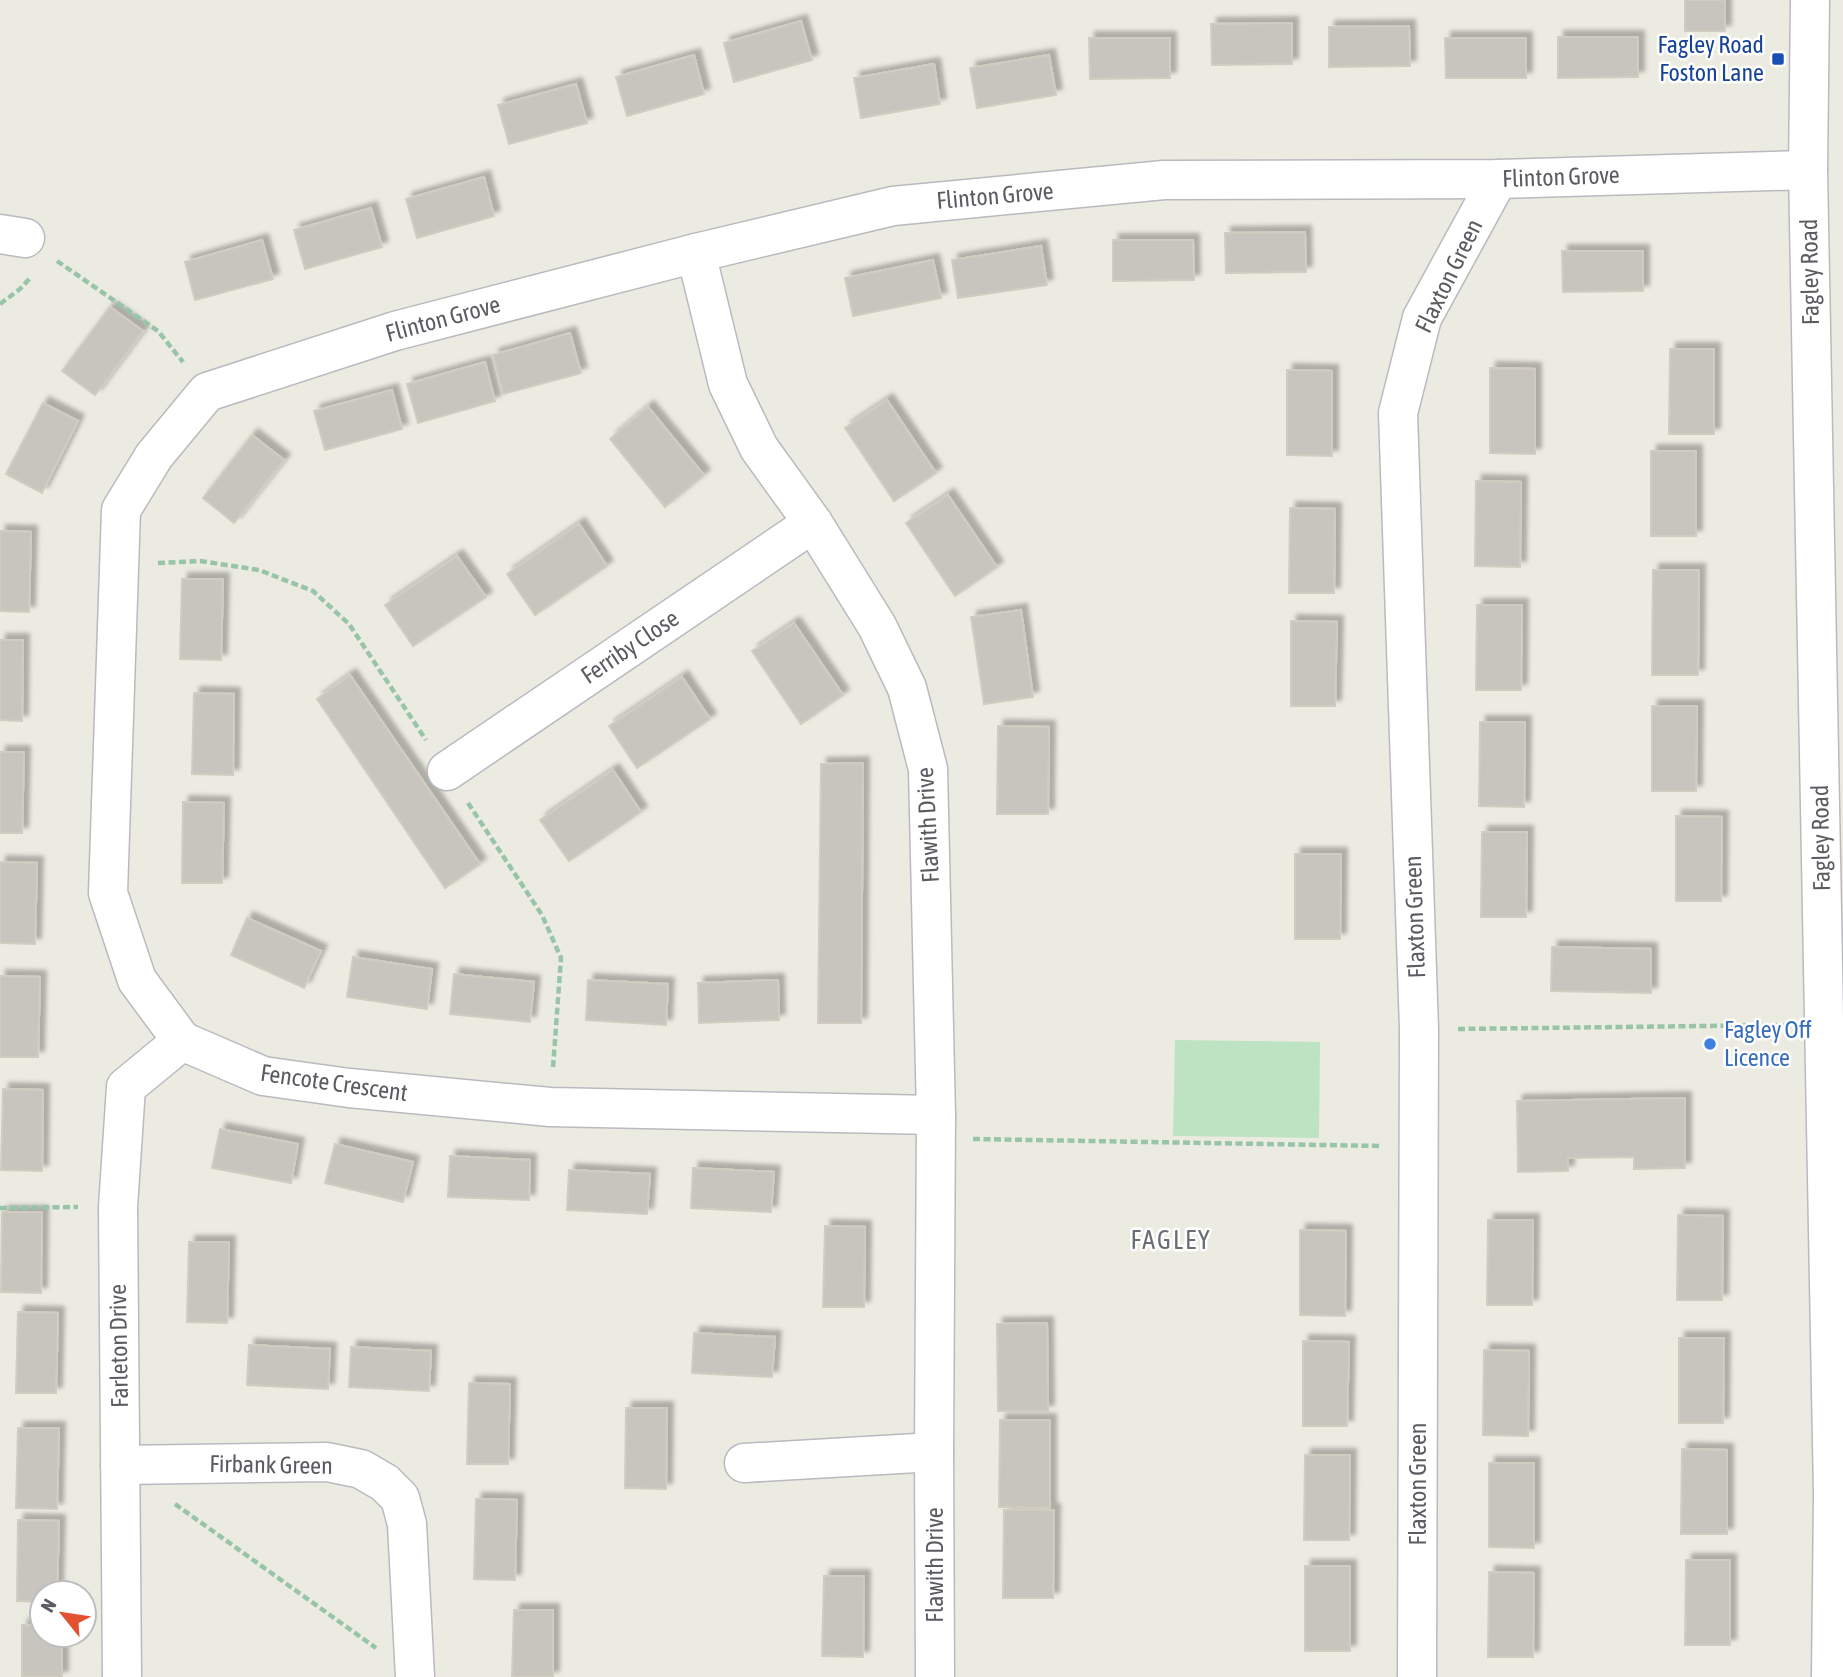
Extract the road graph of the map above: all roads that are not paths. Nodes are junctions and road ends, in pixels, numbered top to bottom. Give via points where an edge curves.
1 (1810, 0) edge
2 (1808, 170) junction
3 (1498, 179) junction
4 (696, 253) junction
5 (813, 523) junction
6 (447, 771) dead end
7 (182, 1041) junction
8 (935, 1126) junction
9 (934, 1452) junction
10 (744, 1463) dead end
11 (120, 1465) junction
12 (1838, 1494) edge
13 (122, 1677) edge
14 (415, 1677) edge
15 (935, 1677) edge
16 (1418, 1677) edge
17 (1831, 1677) edge

1 - 2 street, Fagley Road
2 - 3 street, Flinton Grove
2 - 12 street, Fagley Road
3 - 4 street, Flinton Grove via 1164,180 893,206
3 - 16 street, Flaxton Green via 1422,318 1398,413 1419,1029
4 - 5 street, Flawith Drive via 728,384 759,448
4 - 7 street, Flinton Grove via 395,331 207,392 154,456 121,510 108,893 137,980
5 - 6 street, Ferriby Close
5 - 8 street, Flawith Drive via 877,626 907,688 928,769
7 - 8 street, Fencote Crescent via 263,1076 349,1088 550,1107
7 - 11 street, Farleton Drive via 126,1087 118,1207
8 - 9 street, Flawith Drive
9 - 10 street
9 - 15 street, Flawith Drive
11 - 13 street, Farleton Drive
11 - 14 street, Firbank Green via 327,1462 361,1469 385,1483 400,1498 407,1524
12 - 17 street, Fagley Road

